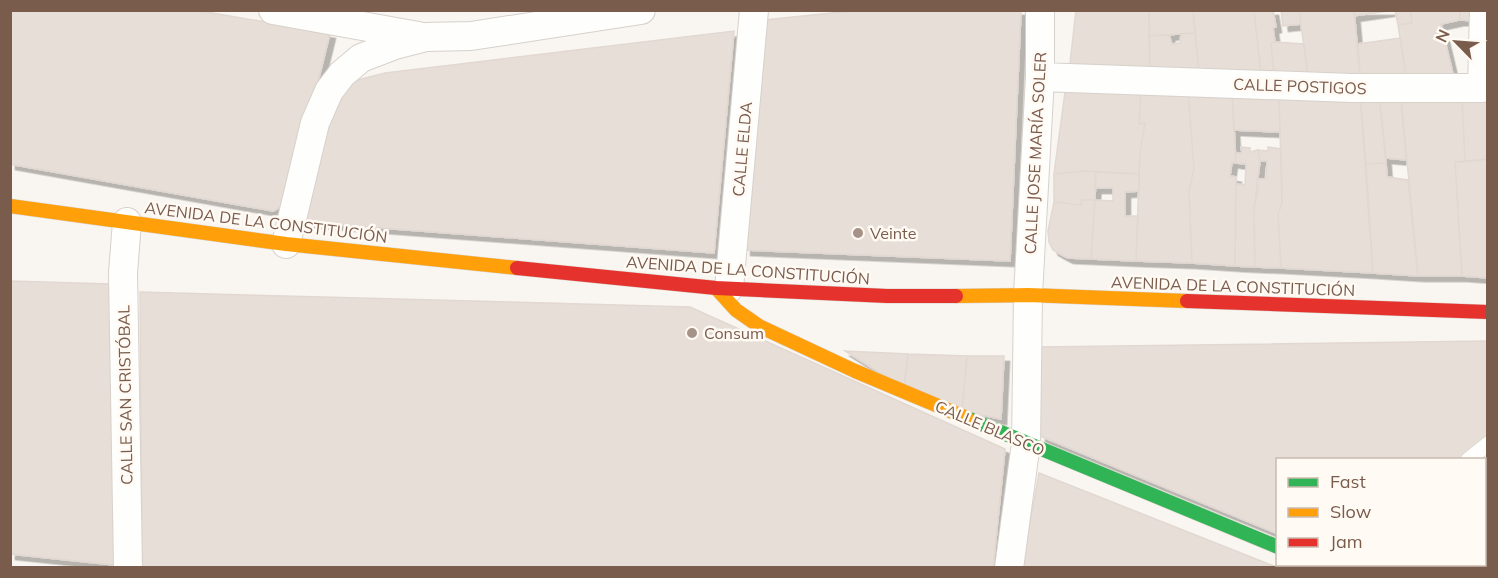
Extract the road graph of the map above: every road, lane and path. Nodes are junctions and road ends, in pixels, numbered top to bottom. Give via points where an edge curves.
1 (273, 10) edge
2 (641, 10) edge
3 (754, 10) edge
4 (1040, 10) edge
5 (1484, 10) edge
6 (475, 23) edge
7 (426, 37) junction
8 (1040, 77) junction
9 (10, 206) edge
10 (127, 222) junction
11 (286, 244) junction
12 (723, 288) junction
13 (1029, 295) junction
14 (1488, 312) edge
15 (1026, 443) junction
16 (1488, 444) edge
17 (1469, 458) edge
18 (1276, 547) edge
19 (128, 567) edge
20 (1009, 567) edge

1 - 7 street
2 - 6 street
3 - 12 street, CALLE ELDA
4 - 8 street, CALLE JOSE MARÍA SOLER
5 - 8 street, CALLE POSTIGOS via 1482,88 1352,88
6 - 7 street
7 - 11 street via 361,58 329,91 315,123
8 - 13 street, CALLE JOSE MARÍA SOLER
9 - 10 street, AVENIDA DE LA CONSTITUCIÓN
10 - 11 street, AVENIDA DE LA CONSTITUCIÓN
10 - 19 street, CALLE SAN CRISTÓBAL via 123,273
11 - 12 street, AVENIDA DE LA CONSTITUCIÓN
12 - 13 street, AVENIDA DE LA CONSTITUCIÓN via 887,296
12 - 15 street, CALLE BLASCO via 736,310 759,326
13 - 14 street, AVENIDA DE LA CONSTITUCIÓN
13 - 15 street, CALLE JOSE MARÍA SOLER
15 - 18 street, CALLE BLASCO
15 - 20 street, CALLE JOSE MARÍA SOLER
16 - 17 lane

